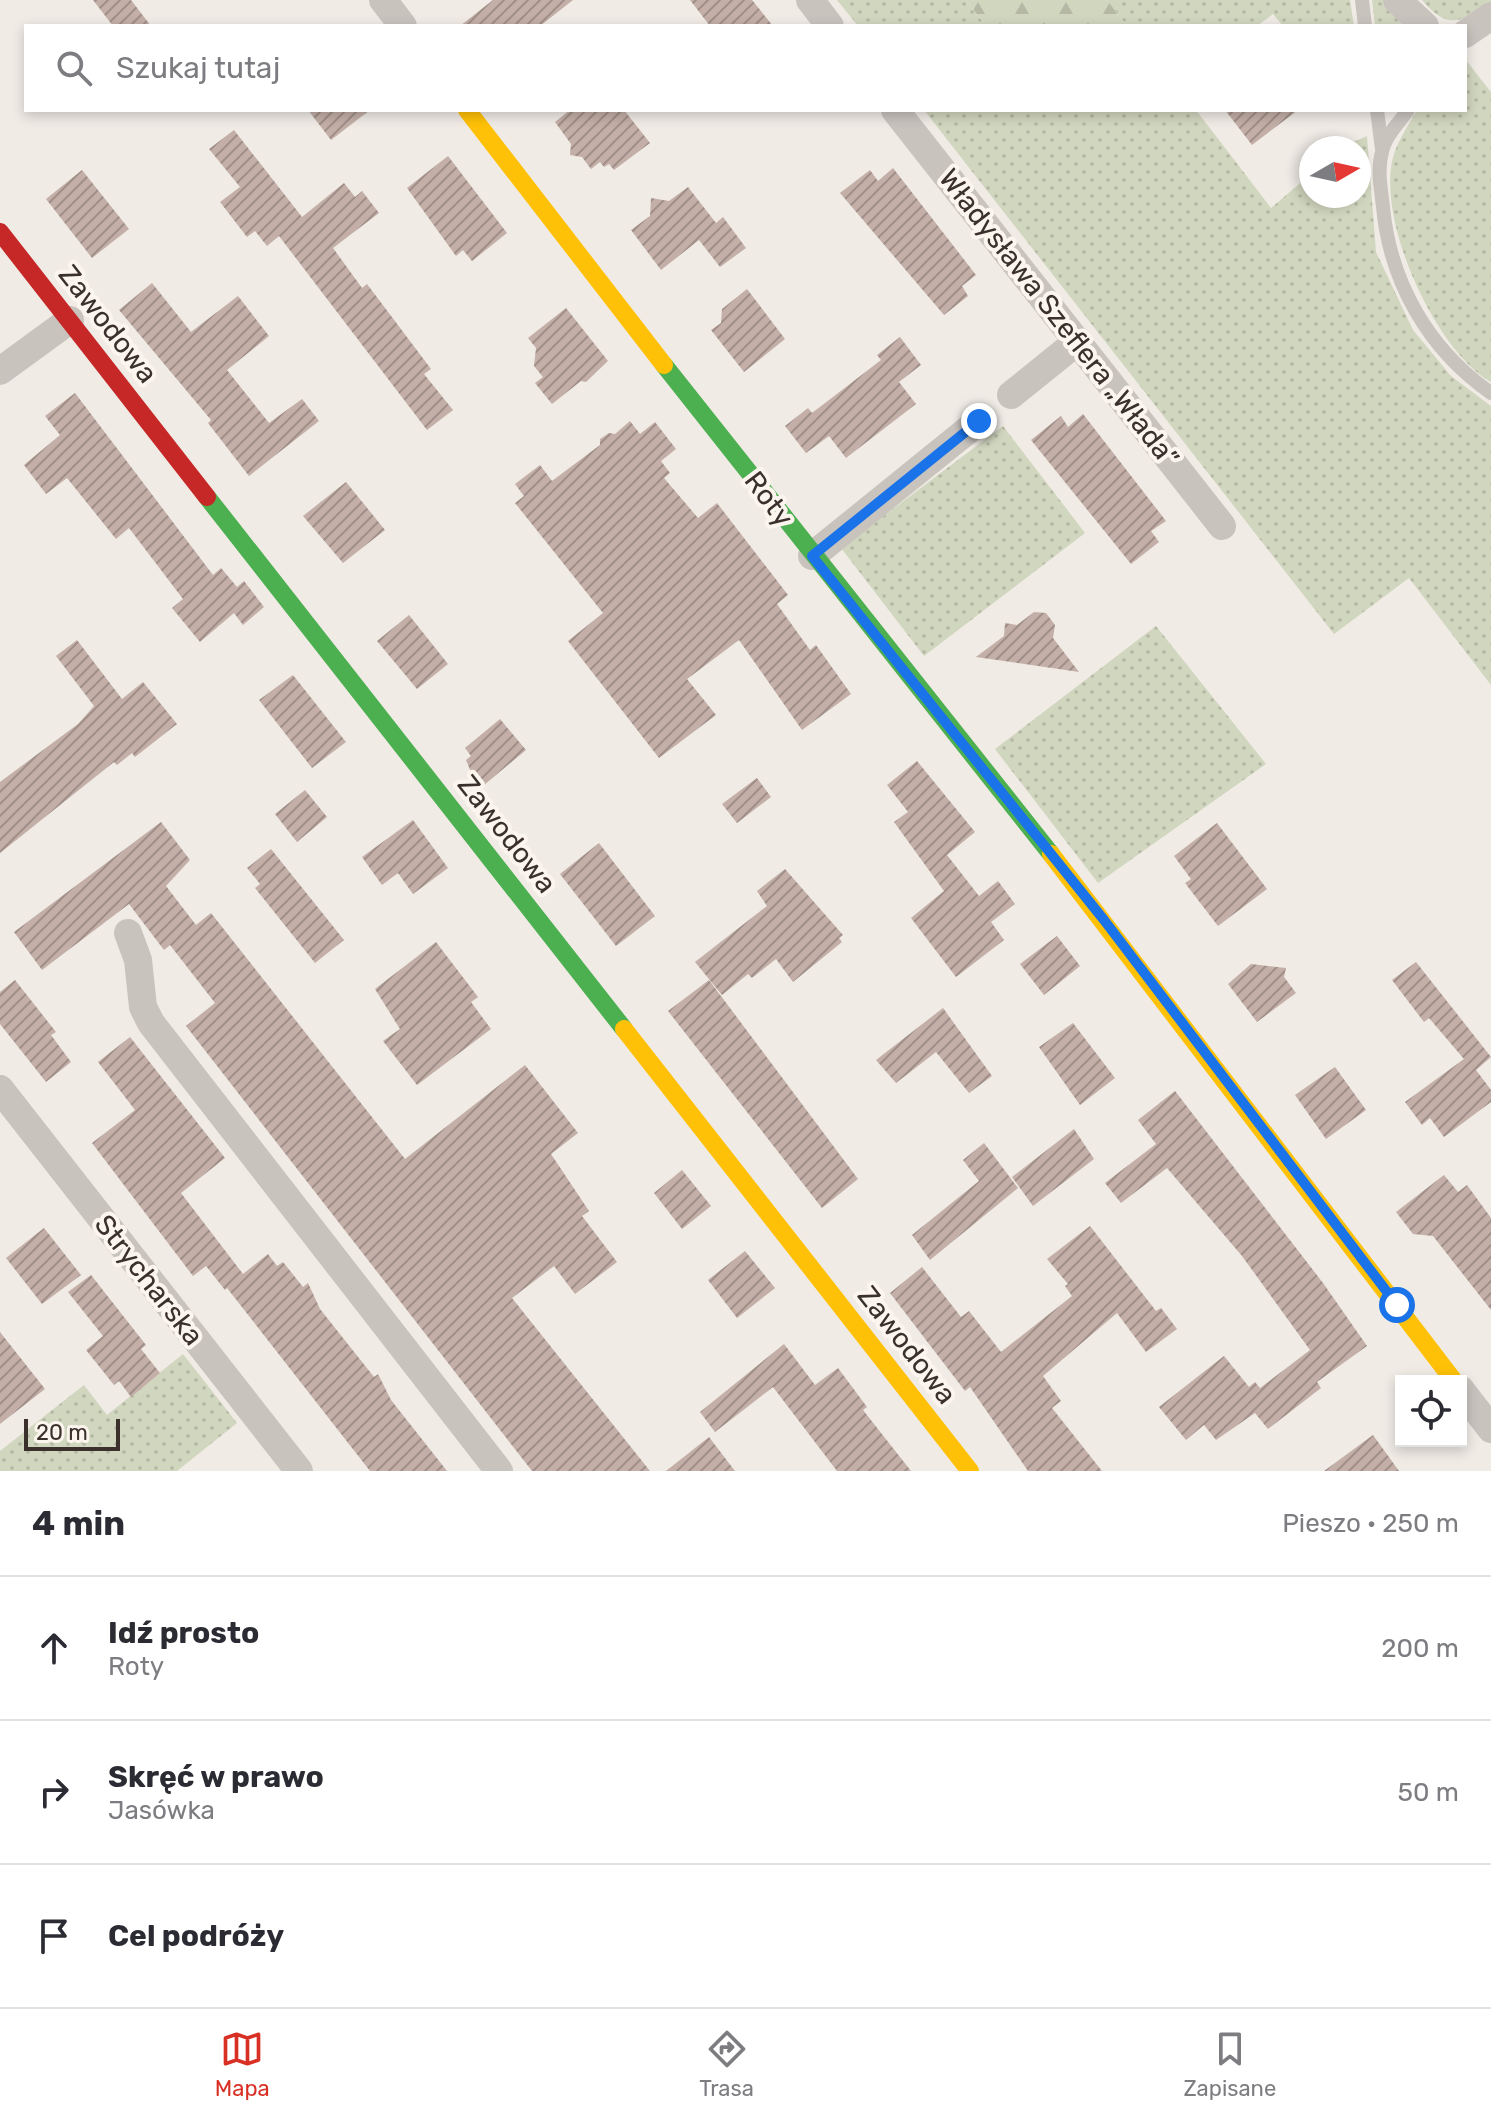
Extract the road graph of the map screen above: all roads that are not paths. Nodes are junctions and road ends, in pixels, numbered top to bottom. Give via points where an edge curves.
1 (383, 0) edge
2 (810, 0) edge
3 (1362, 0) edge
4 (1397, 0) edge
5 (1491, 16) edge
6 (401, 24) edge
7 (828, 24) edge
8 (1365, 24) edge
9 (1423, 24) edge
10 (1467, 33) edge
11 (469, 112) edge
12 (897, 112) edge
13 (1377, 112) edge
14 (1407, 112) edge
15 (1382, 150) junction
16 (0, 232) edge
17 (70, 320) junction
18 (1078, 341) junction
19 (0, 371) edge
20 (1491, 393) edge
21 (1011, 395) dead end
22 (979, 421) dead end
23 (1222, 526) dead end
24 (812, 556) junction
25 (128, 933) dead end
26 (0, 1089) edge
27 (1449, 1375) edge
28 (1467, 1398) edge
29 (1491, 1429) edge
30 (492, 1469) edge
31 (299, 1471) edge
32 (970, 1471) edge

1 - 6 street
2 - 7 street
3 - 8 lane
4 - 9 street
5 - 10 street
11 - 24 street, Roty
12 - 18 street, Władysława Szeflera „Włada”
13 - 15 lane
14 - 15 lane
15 - 20 lane via 1385,232 1396,271 1417,317 1447,354
16 - 17 street, Zawodowa
17 - 19 street
17 - 32 street, Zawodowa
18 - 21 street
18 - 23 street, Władysława Szeflera „Włada”
22 - 24 street
24 - 27 street, Roty via 1104,920
25 - 30 street via 151,1023
26 - 31 street, Strycharska
28 - 29 street

